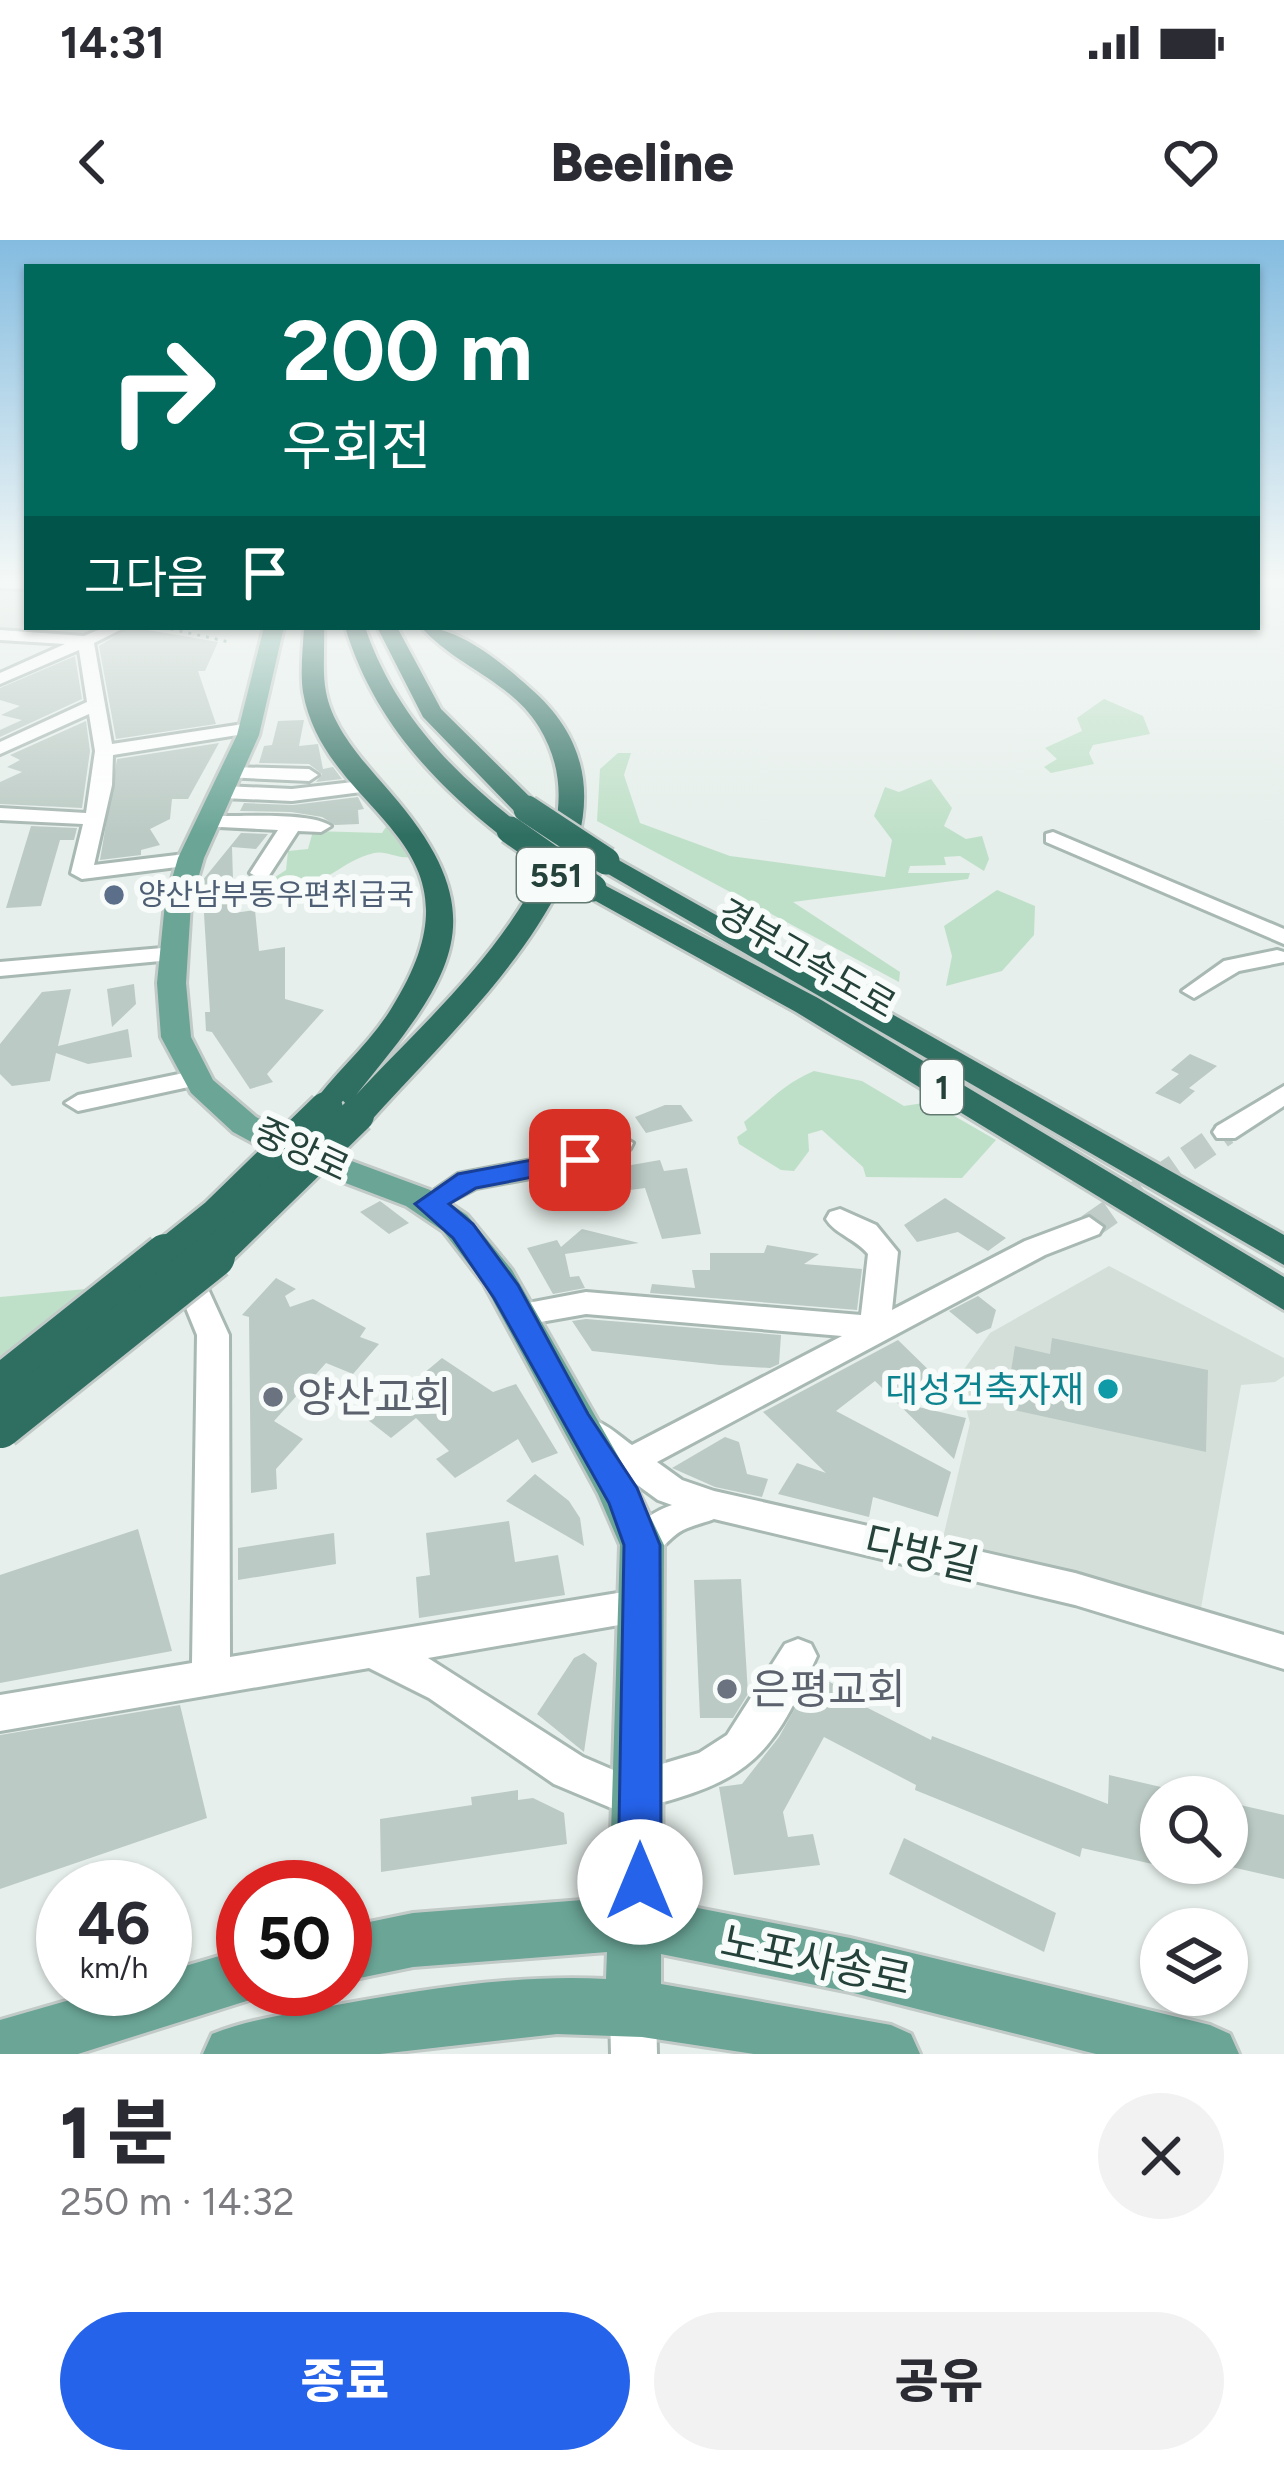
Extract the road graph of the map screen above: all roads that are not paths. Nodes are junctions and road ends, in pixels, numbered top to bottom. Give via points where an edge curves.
1 (30, 666) edge
2 (89, 666) edge
3 (265, 666) edge
4 (312, 666) edge
5 (370, 666) edge
6 (404, 666) edge
7 (488, 666) edge
8 (0, 679) edge
9 (94, 704) junction
10 (250, 728) junction
11 (70, 737) dead end
12 (102, 742) junction
13 (0, 749) edge
14 (309, 775) dead end
15 (220, 796) junction
16 (374, 807) dead end
17 (0, 814) edge
18 (94, 819) junction
19 (519, 819) junction
20 (293, 823) junction
21 (321, 826) dead end
22 (1053, 838) dead end
23 (185, 860) junction
24 (261, 873) dead end
25 (600, 874) junction
26 (1282, 952) edge
27 (174, 954) junction
28 (0, 969) edge
29 (1194, 991) dead end
30 (198, 1078) junction
31 (1284, 1094) edge
32 (78, 1103) dead end
33 (342, 1112) junction
34 (1226, 1132) tunnel mouth
35 (620, 1143) dead end
36 (430, 1204) junction
37 (840, 1220) dead end
38 (1089, 1227) tunnel mouth
39 (1284, 1252) edge
40 (158, 1274) dead end
41 (1284, 1296) edge
42 (518, 1315) junction
43 (879, 1328) junction
44 (0, 1388) edge
45 (576, 1423) junction
46 (0, 1426) edge
47 (630, 1461) junction
48 (714, 1505) junction
49 (642, 1545) junction
50 (642, 1605) junction
51 (370, 1651) junction
52 (1284, 1652) edge
53 (798, 1656) dead end
54 (211, 1678) junction
55 (0, 1713) edge
56 (640, 1794) junction
57 (639, 1923) junction
58 (372, 1948) edge
59 (216, 1985) edge
60 (634, 2032) edge
61 (0, 2049) edge
62 (232, 2054) edge
63 (891, 2054) edge
64 (1210, 2054) edge

1 - 8 street
2 - 9 street
3 - 10 main road, 중앙로
4 - 33 highway, 551 via 324,714 427,854 443,903 422,988
5 - 19 highway, 경부고속도로 / 1 via 405,729 457,786
6 - 19 highway, 경부고속도로 / 1
7 - 33 highway, 551 via 553,728 570,769 568,842 526,924
9 - 12 street
9 - 13 street
10 - 12 street
10 - 15 main road, 중앙로
11 - 12 street
12 - 18 street
14 - 15 street
15 - 16 street via 358,784
15 - 20 street
15 - 23 main road, 중앙로
17 - 18 street
18 - 23 street via 82,873
19 - 25 highway, 경부고속도로 / 1, bridge
20 - 21 street
20 - 24 street
22 - 26 street via 1233,916
23 - 27 main road, 중앙로
25 - 39 highway, 경부고속도로 / 1
25 - 41 highway, 경부고속도로 / 1
26 - 29 street via 1232,966
27 - 28 street
27 - 30 main road, 중앙로 via 175,1034
30 - 32 street
30 - 36 main road, 중앙로 via 254,1130
31 - 34 street
33 - 44 highway, 551, bridge
33 - 46 highway, 551, bridge via 220,1250
35 - 36 street via 580,1160 468,1180
36 - 42 main road, 중앙로 via 463,1231
37 - 43 street via 884,1252
38 - 43 street
40 - 54 street via 197,1297 213,1335
42 - 43 street via 586,1303
42 - 45 main road, 중앙로
43 - 47 street
45 - 47 street, 다방길
45 - 49 main road, 중앙로 via 625,1498
47 - 48 street, 다방길 via 670,1490
48 - 49 street via 667,1521
48 - 52 street, 다방길 via 1076,1589
49 - 50 main road, 중앙로
50 - 51 street
50 - 56 main road, 중앙로
51 - 54 street
51 - 56 street via 411,1665 597,1789
53 - 56 street via 736,1758
54 - 55 street
56 - 57 main road, 중앙로
57 - 58 main road, 노포사송로
57 - 60 main road, 중앙로
57 - 64 main road, 노포사송로 via 850,1965
59 - 61 main road
60 - 62 main road, 노포사송로 via 556,2006
60 - 63 main road, 노포사송로 via 693,2013

